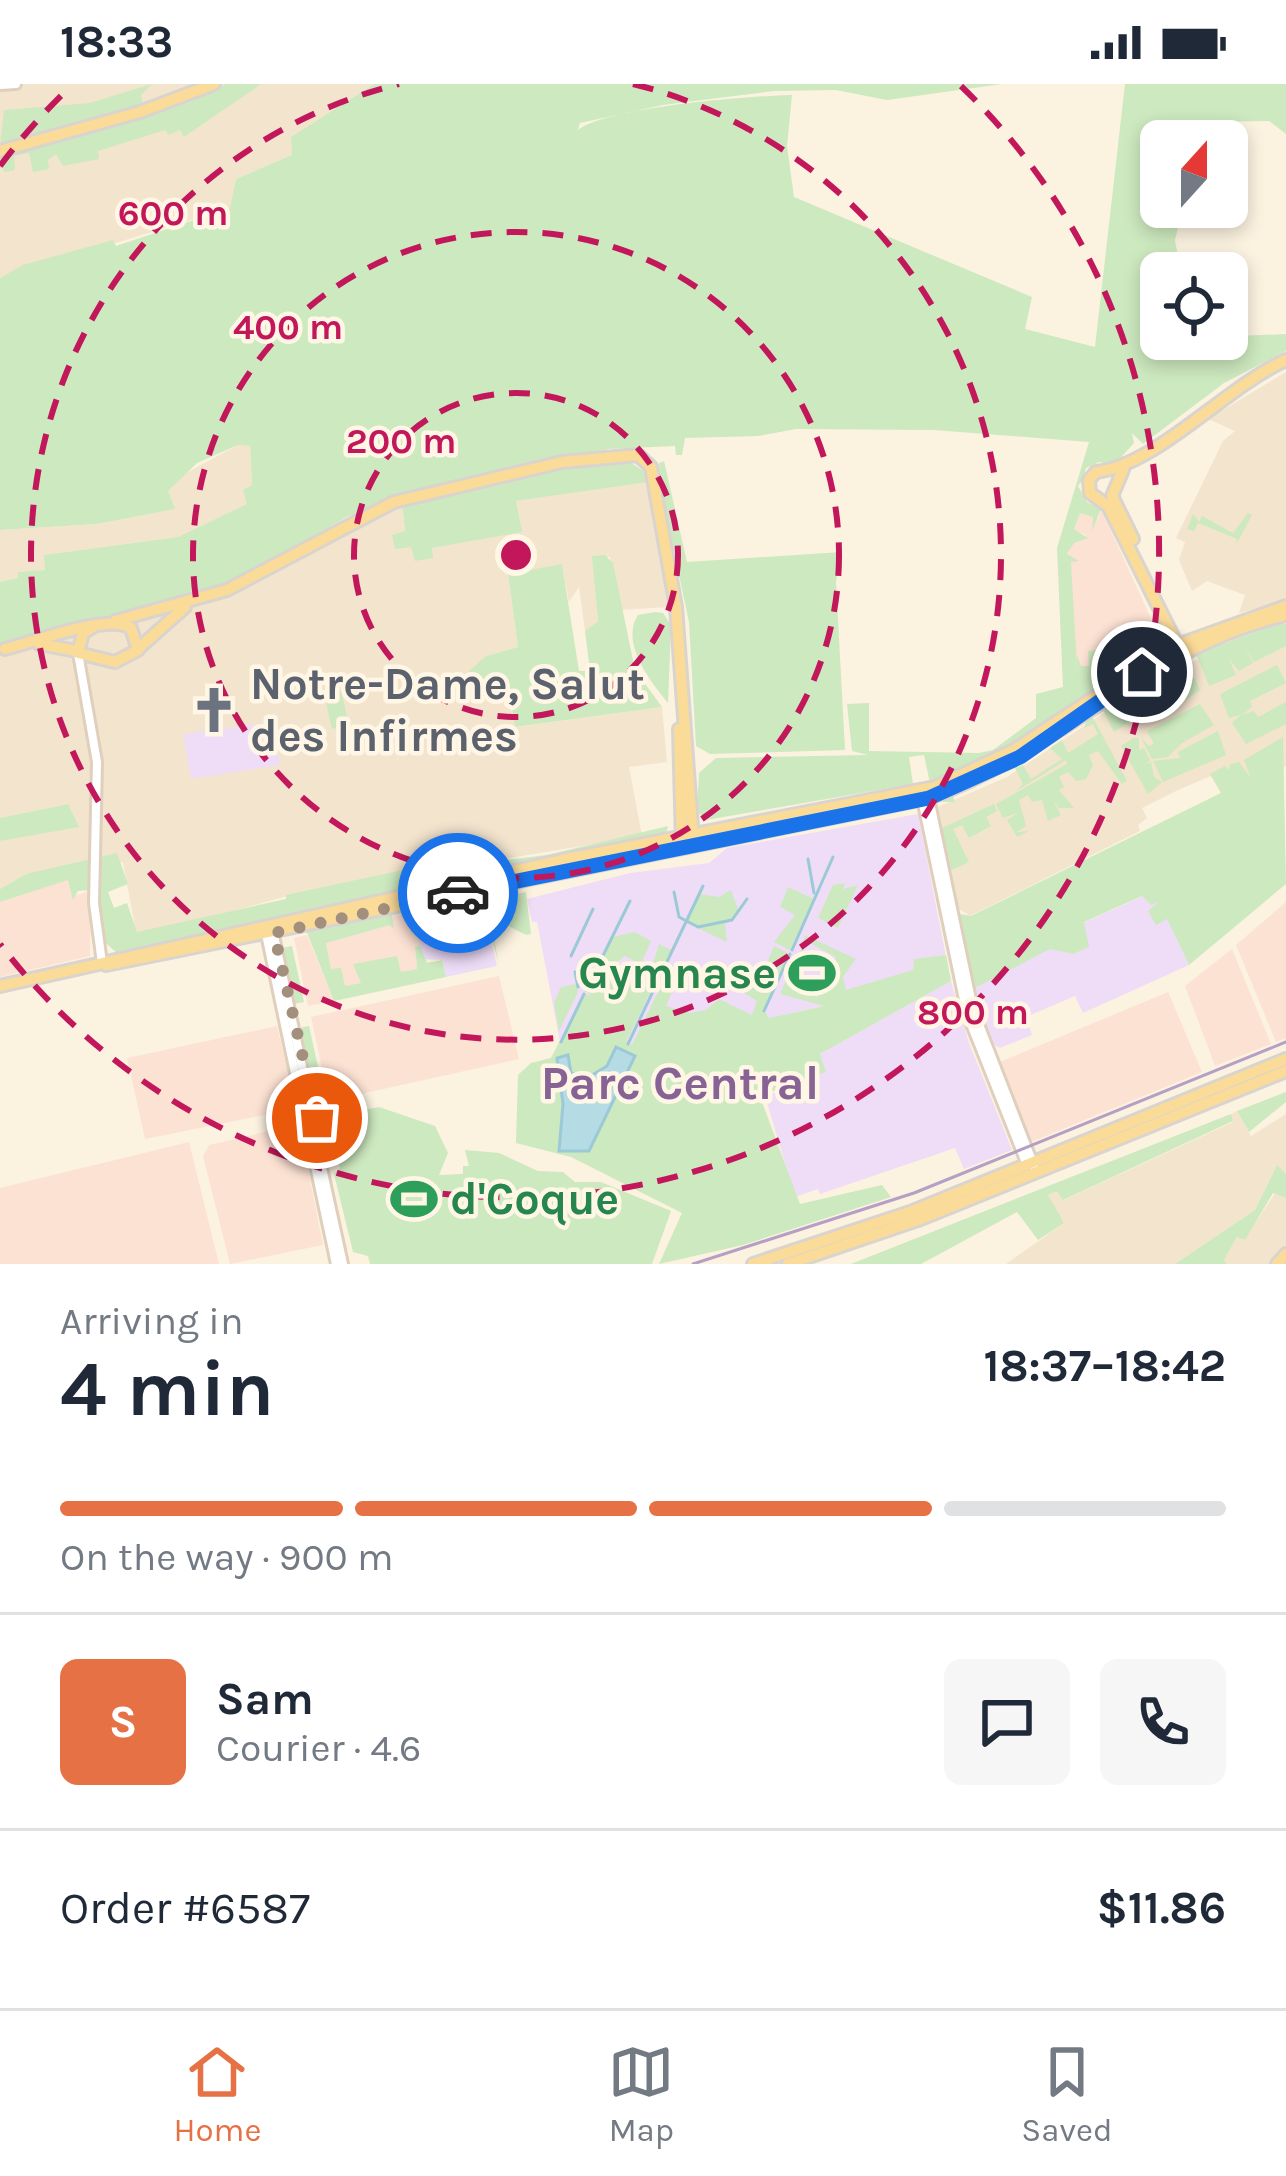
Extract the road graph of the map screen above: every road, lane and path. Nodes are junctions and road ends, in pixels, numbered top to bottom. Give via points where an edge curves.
1 (16, 84) edge
2 (0, 85) edge
3 (209, 85) edge
4 (0, 151) edge
5 (1286, 360) edge
6 (1113, 477) junction
7 (1108, 498) junction
8 (202, 599) junction
9 (1286, 606) edge
10 (1286, 615) edge
11 (116, 621) junction
12 (96, 625) junction
13 (1182, 645) junction
14 (139, 647) junction
15 (3, 650) edge
16 (77, 652) junction
17 (91, 658) junction
18 (81, 673) junction
19 (926, 798) junction
20 (687, 840) junction
21 (269, 929) junction
22 (103, 965) junction
23 (0, 986) edge
24 (1286, 1059) edge
25 (1286, 1071) edge
26 (306, 1102) junction
27 (310, 1121) junction
28 (1032, 1169) junction
29 (1286, 1254) edge
30 (339, 1264) edge
31 (753, 1264) edge
32 (788, 1264) edge
33 (1277, 1264) edge

1 - 2 street
3 - 4 main road
5 - 6 main road via 1224,394
6 - 7 main road
6 - 7 main road via 1096,472 1088,483 1090,493
7 - 13 main road
8 - 11 main road
8 - 14 main road
8 - 20 main road via 394,502 562,462 638,454 653,475 680,653
9 - 13 main road
10 - 13 main road
11 - 12 main road
11 - 14 main road via 131,628
12 - 15 main road
12 - 16 main road via 83,633
13 - 19 main road via 1020,757
13 - 20 main road via 958,778
14 - 17 main road via 115,662
15 - 16 main road via 49,644
16 - 17 main road
16 - 18 street
17 - 18 street
18 - 22 street via 98,779 94,890
19 - 20 main road
19 - 28 street via 958,976
20 - 21 main road
21 - 22 main road
21 - 26 street
22 - 23 main road
24 - 28 main road
25 - 28 main road
26 - 27 street via 318,1110
26 - 27 street via 297,1114
27 - 30 street
28 - 31 main road
28 - 32 main road
29 - 33 main road

